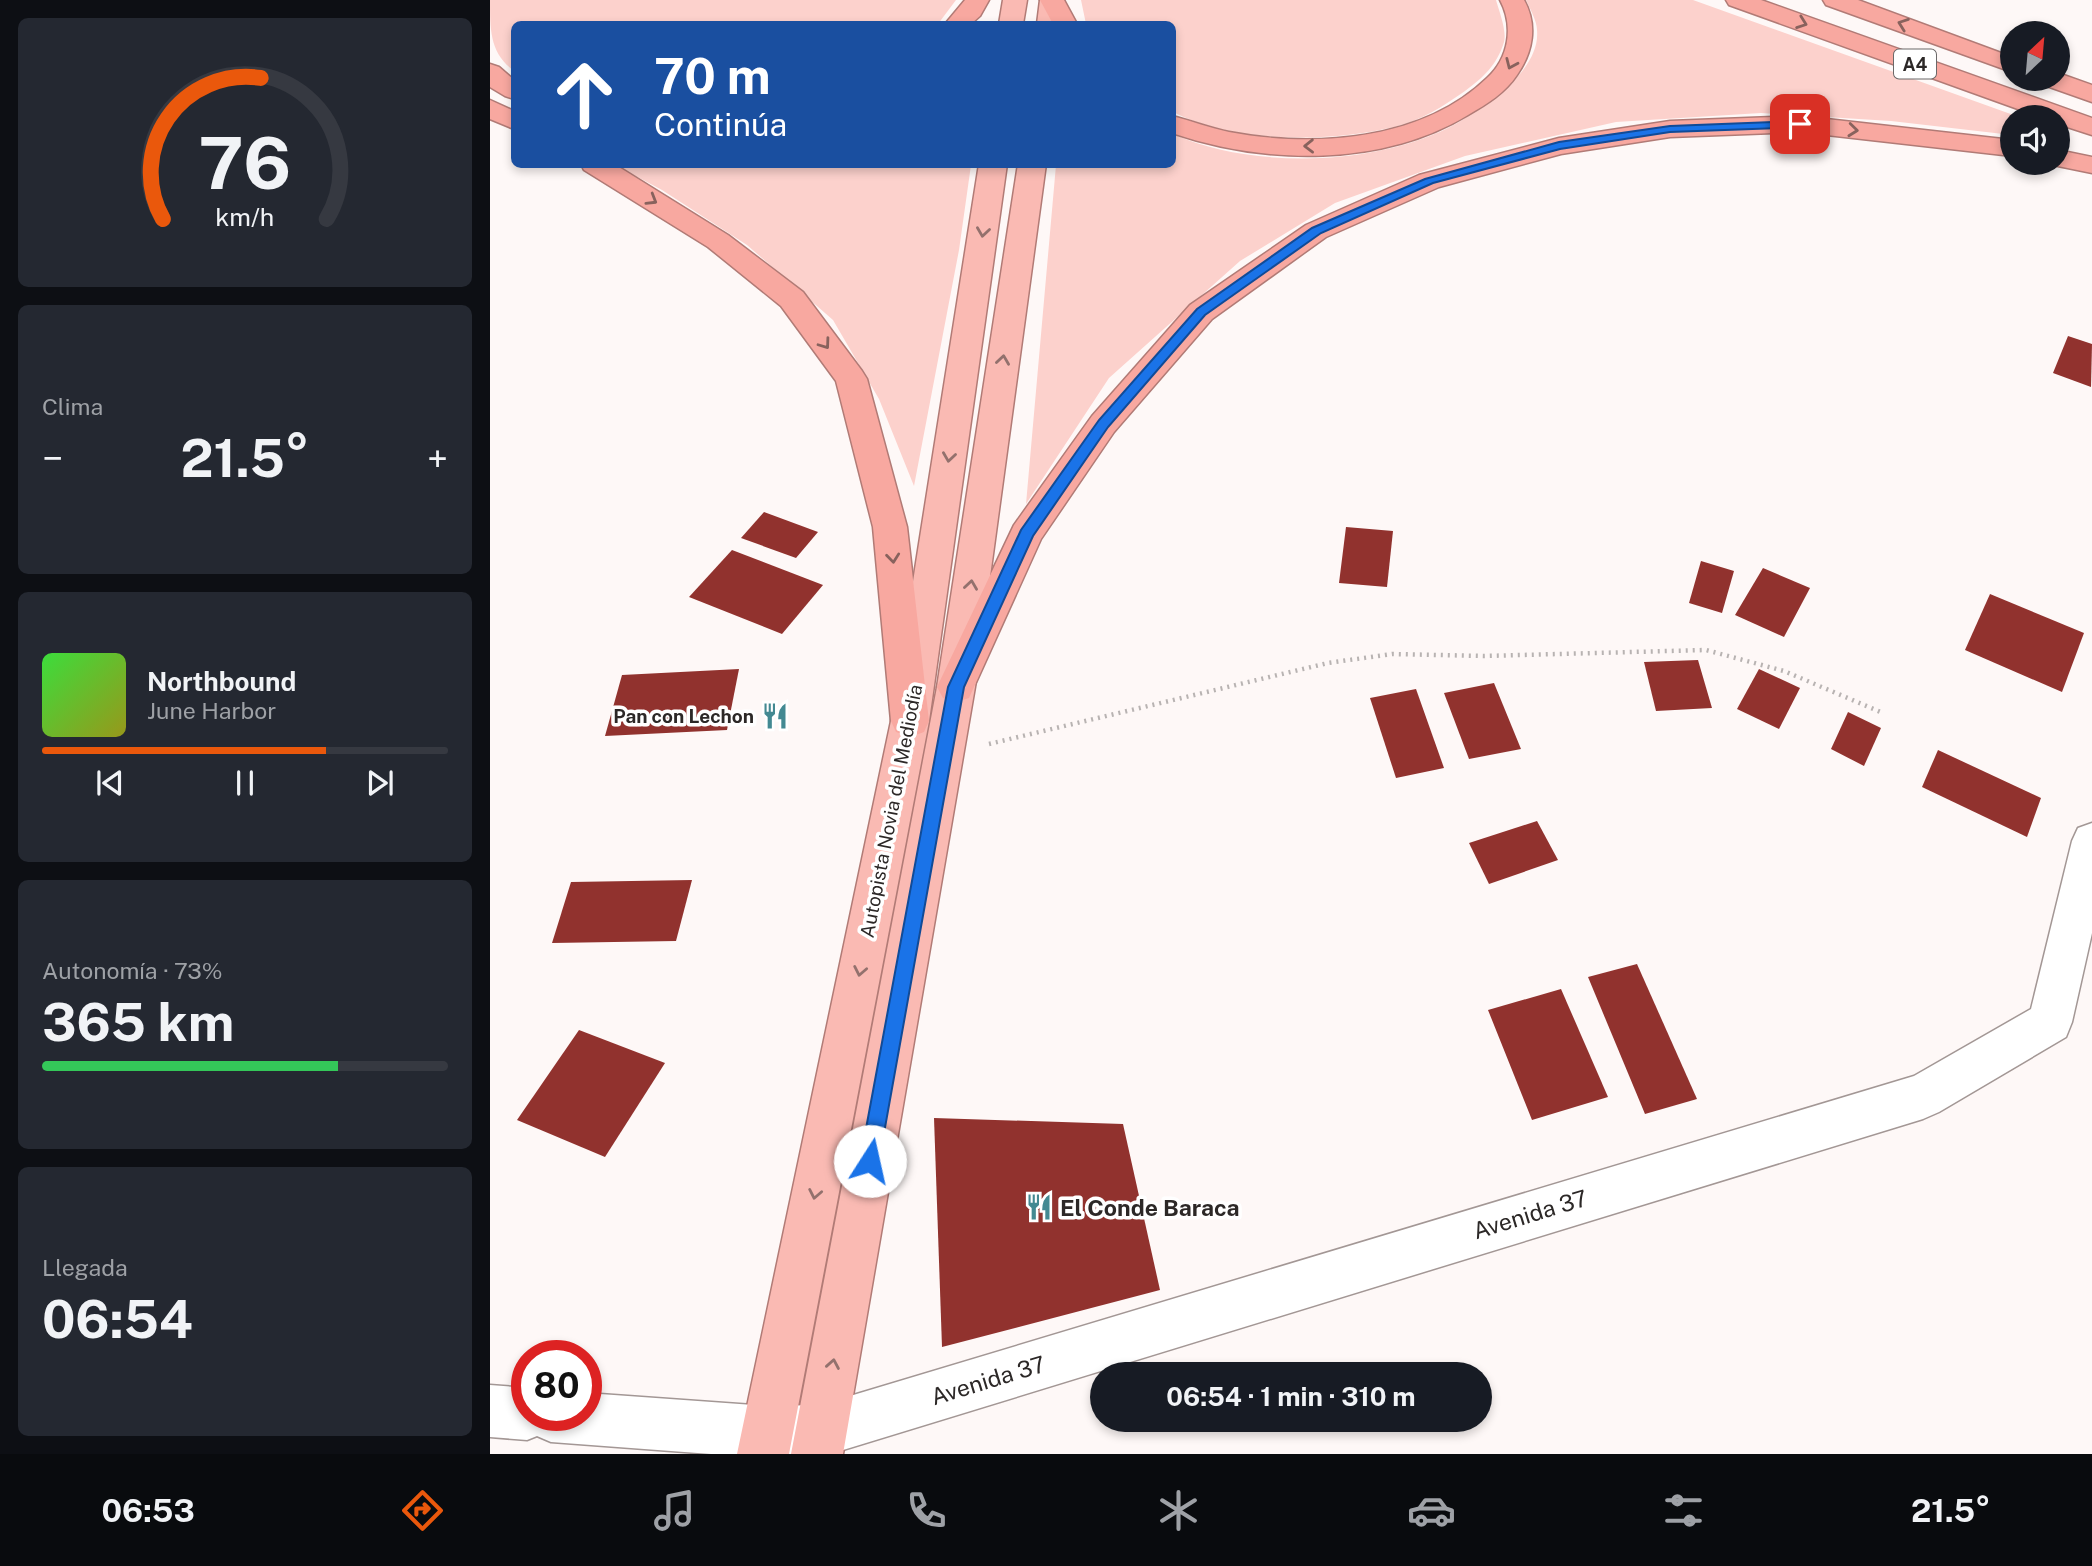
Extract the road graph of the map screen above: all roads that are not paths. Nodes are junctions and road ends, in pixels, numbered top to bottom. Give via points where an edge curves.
1 (977, 0) edge
2 (1015, 0) edge
3 (1052, 0) edge
4 (1512, 0) edge
5 (1738, 0) edge
6 (1835, 0) edge
7 (1905, 0) edge
8 (960, 21) edge
9 (1012, 21) edge
10 (1049, 21) edge
11 (1063, 21) edge
12 (1978, 52) junction
13 (2000, 60) edge
14 (490, 72) edge
15 (2070, 86) edge
16 (511, 89) edge
17 (2092, 94) edge
18 (490, 108) edge
19 (511, 119) edge
20 (1176, 125) edge
21 (2092, 127) edge
22 (2000, 147) edge
23 (2070, 160) edge
24 (2092, 165) edge
25 (600, 168) edge
26 (992, 168) edge
27 (1031, 168) edge
28 (956, 687) junction
29 (910, 721) junction
30 (2092, 841) edge
31 (490, 1411) edge
32 (511, 1413) edge
33 (602, 1422) edge
34 (765, 1443) edge
35 (819, 1443) edge

1 - 8 highway
2 - 9 highway
3 - 10 highway
3 - 11 highway
4 -> 20 highway via 1522,41 1506,76 1429,127 1378,141 1284,146 1232,142
5 -> 21 highway, A4
12 -> 6 highway, A4
7 - 12 highway
12 - 13 highway, A4
14 - 16 highway
15 - 17 highway
18 - 19 highway
28 -> 22 highway via 1027,534 1103,424 1201,312 1317,231 1429,181 1559,146 1670,129 1800,124
23 - 24 highway
25 -> 29 highway via 718,241 792,299 851,379 890,527
26 -> 29 highway, Autopista Novia del Mediodía
28 -> 27 highway, Autopista Novia del Mediodía
35 -> 28 highway, Autopista Novia del Mediodía
29 -> 34 highway, Autopista Novia del Mediodía
30 - 35 street, Avenida 37 via 2050,1022 1923,1096
31 - 32 street
33 - 34 street, Avenida 37
34 - 35 street, Avenida 37

